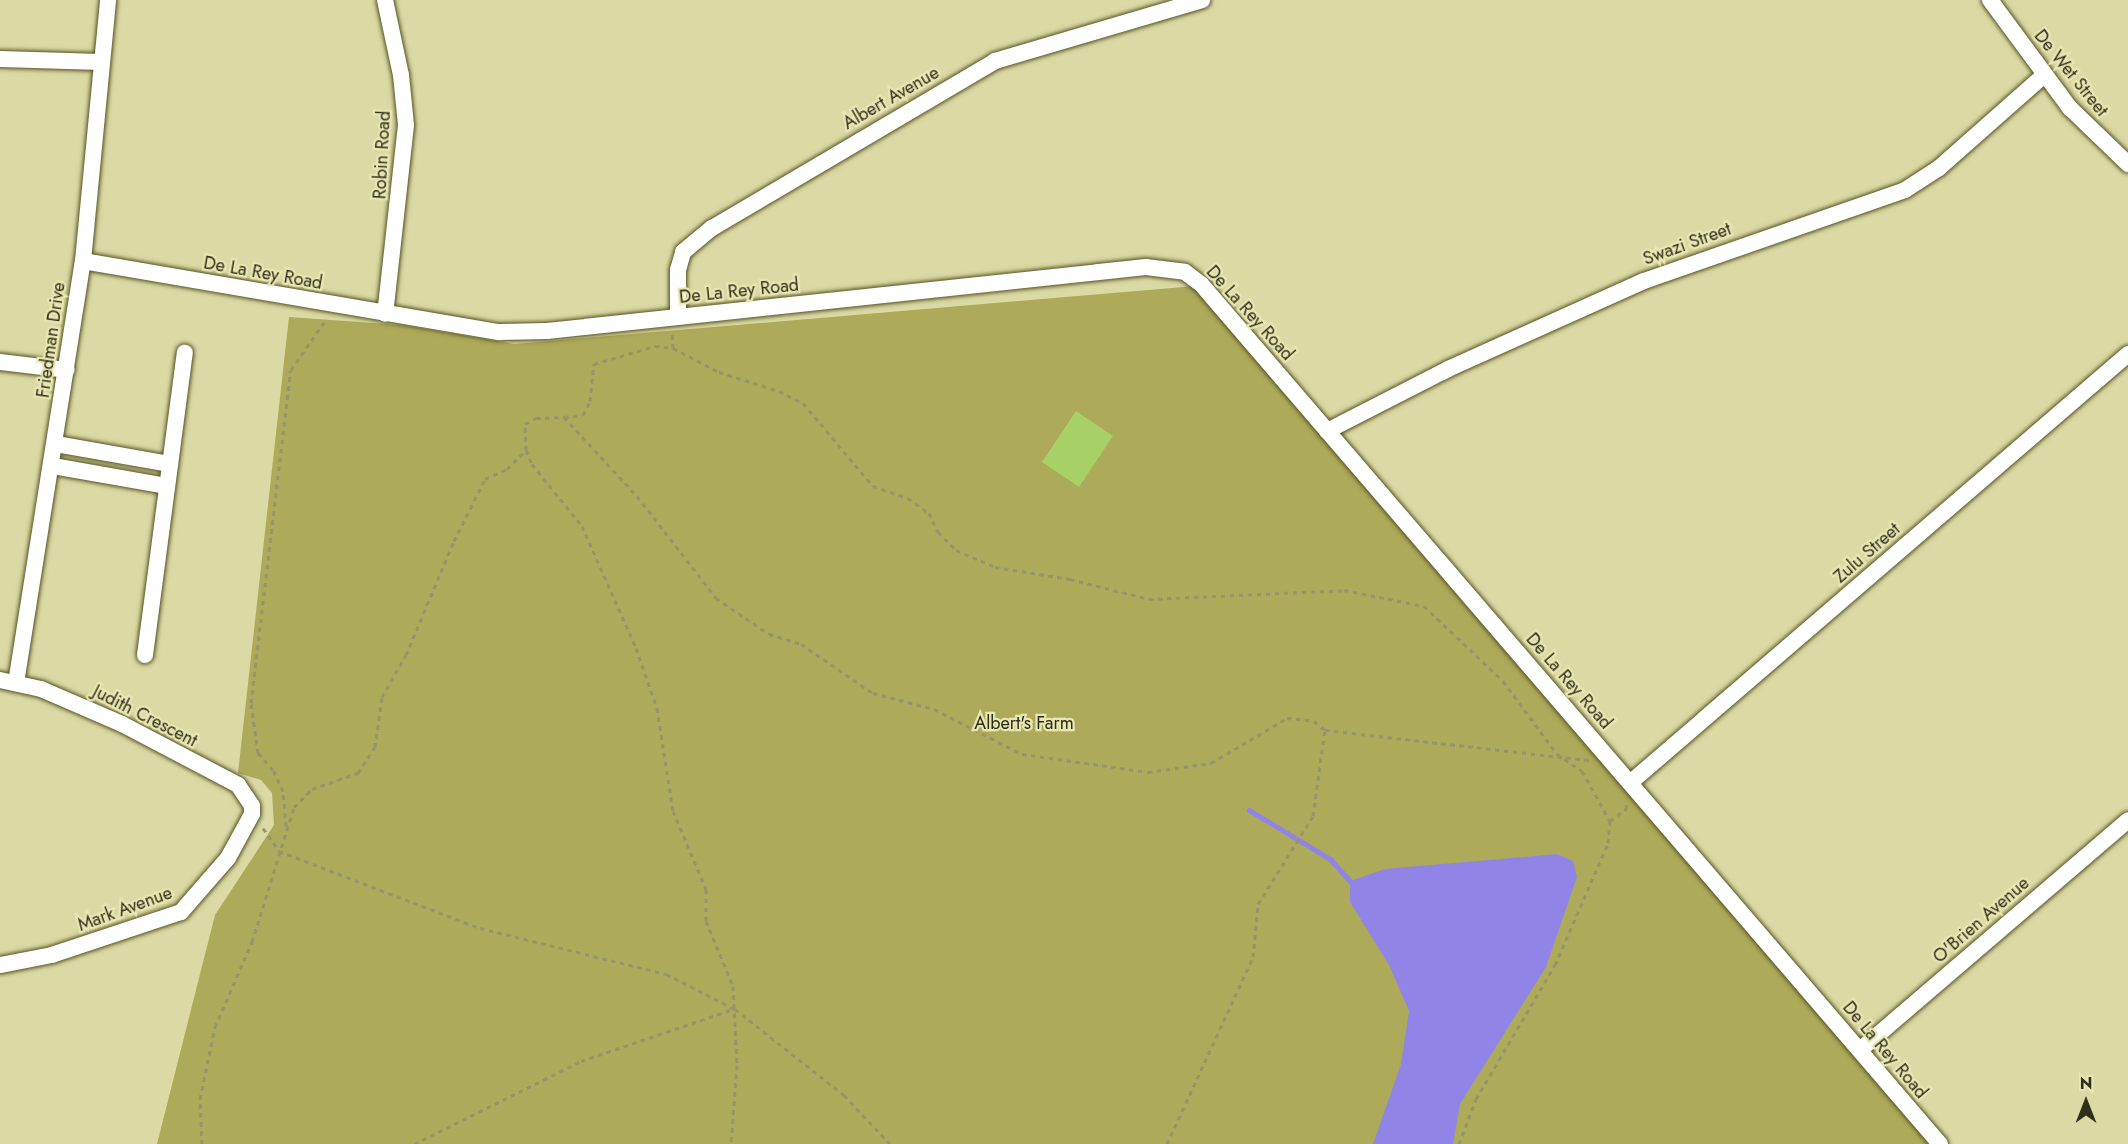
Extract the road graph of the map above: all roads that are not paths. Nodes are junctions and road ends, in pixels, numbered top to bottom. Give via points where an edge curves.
1 (108, 0) edge
2 (385, 0) edge
3 (1202, 0) edge
4 (1990, 0) edge
5 (0, 59) edge
6 (102, 62) junction
7 (2044, 75) junction
8 (2128, 164) edge
9 (83, 261) junction
10 (385, 314) junction
11 (678, 317) junction
12 (185, 353) dead end
13 (2128, 354) edge
14 (0, 362) edge
15 (67, 370) junction
16 (1327, 430) junction
17 (56, 444) junction
18 (135, 458) junction
19 (170, 464) junction
20 (52, 466) junction
21 (132, 480) junction
22 (167, 486) junction
23 (145, 655) dead end
24 (8, 681) edge
25 (1631, 782) junction
26 (252, 814) joint
27 (2128, 820) edge
28 (0, 965) edge
29 (1860, 1050) junction
30 (1940, 1144) edge

1 - 6 street, Friedman Drive
2 - 10 street, Robin Road via 401,75 406,125
3 - 11 street, Albert Avenue via 995,61 712,228 683,252 678,270
4 - 7 street, De Wet Street
5 - 6 street
6 - 9 street, Friedman Drive
7 - 8 street, De Wet Street via 2070,108
7 - 16 street, Swazi Street via 1939,168 1905,190 1644,281 1448,369
9 - 10 street, De La Rey Road
9 - 15 street, Friedman Drive
10 - 11 street, De La Rey Road via 500,332
11 - 16 street, De La Rey Road via 1146,267 1174,268 1201,284
12 - 19 street
13 - 25 street, Zulu Street
14 - 15 street
15 - 17 street, Friedman Drive
16 - 25 street, De La Rey Road
17 - 18 street
17 - 20 street, Friedman Drive
18 - 19 street
18 - 21 street
19 - 22 street
20 - 21 street
20 - 24 street, Friedman Drive
21 - 22 street
22 - 23 street
24 - 26 street, Judith Crescent via 122,724 238,785 251,801
25 - 29 street, De La Rey Road
26 - 28 street, Mark Avenue via 228,858 181,912 52,955
27 - 29 street, O'Brien Avenue
29 - 30 street, De La Rey Road

